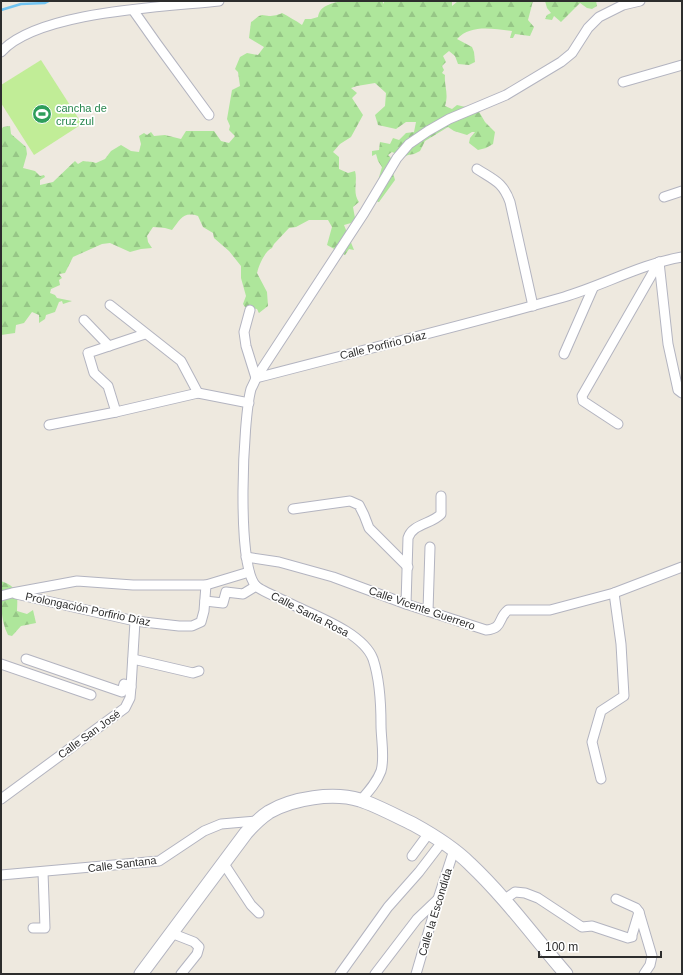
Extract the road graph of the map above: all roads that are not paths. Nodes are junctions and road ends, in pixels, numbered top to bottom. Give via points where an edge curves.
1 (219, 1) edge
2 (640, 1) edge
3 (133, 10) junction
4 (1, 52) edge
5 (682, 65) edge
6 (624, 82) dead end
7 (209, 115) dead end
8 (477, 170) dead end
9 (682, 191) edge
10 (664, 197) dead end
11 (682, 257) edge
12 (659, 262) junction
13 (593, 288) junction
14 (110, 305) dead end
15 (533, 306) junction
16 (250, 310) dead end
17 (84, 320) dead end
18 (145, 334) junction
19 (109, 346) junction
20 (564, 354) dead end
21 (256, 378) junction
22 (198, 393) junction
23 (682, 393) edge
24 (249, 403) junction
25 (116, 412) junction
26 (618, 424) dead end
27 (49, 425) dead end
28 (441, 496) dead end
29 (293, 509) dead end
30 (430, 547) dead end
31 (246, 557) junction
32 (408, 567) junction
33 (682, 567) edge
34 (249, 572) junction
35 (206, 585) junction
36 (256, 586) junction
37 (1, 591) edge
38 (12, 593) junction
39 (614, 593) junction
40 (1, 596) edge
41 (205, 601) junction
42 (406, 604) junction
43 (428, 611) junction
44 (135, 621) junction
45 (26, 659) dead end
46 (133, 659) junction
47 (1, 664) edge
48 (198, 671) dead end
49 (131, 687) junction
50 (91, 695) dead end
51 (601, 779) dead end
52 (1, 799) edge
53 (361, 800) junction
54 (257, 820) junction
55 (429, 833) junction
56 (442, 842) junction
57 (454, 850) junction
58 (412, 856) dead end
59 (224, 864) junction
60 (42, 872) junction
61 (1, 875) edge
62 (438, 899) junction
63 (505, 899) junction
64 (616, 899) dead end
65 (639, 912) junction
66 (259, 914) dead end
67 (33, 928) dead end
68 (171, 933) junction
69 (140, 974) edge
70 (181, 974) edge
71 (340, 974) edge
72 (375, 974) edge
73 (416, 974) edge
74 (566, 974) edge
75 (644, 974) edge

1 - 3 street
2 - 21 street via 599,17 588,28 572,53 561,62 506,95 449,119 409,144 397,158
3 - 4 street via 67,20 18,39
3 - 7 street
5 - 6 street
8 - 15 street via 501,184 506,192
9 - 10 street
11 - 12 street, Calle Porfirio Díaz
12 - 13 street, Calle Porfirio Díaz
12 - 23 street via 668,344 678,390
12 - 26 street via 582,396 583,401
13 - 15 street, Calle Porfirio Díaz
13 - 20 street
14 - 18 street
15 - 21 street, Calle Porfirio Díaz
16 - 21 street via 244,332
17 - 19 street
18 - 19 street
18 - 22 street via 181,361
19 - 25 street via 88,354 94,373 108,386
21 - 24 street
22 - 24 street
22 - 25 street
24 - 31 street via 243,511
25 - 27 street
28 - 32 street via 441,514 410,533
29 - 32 street via 350,501 358,505 369,528
30 - 43 street
31 - 34 street
31 - 42 street, Calle Vicente Guerrero via 279,562 333,577
32 - 42 street
33 - 39 street, Calle Vicente Guerrero
34 - 35 street, Prolongación Porfirio Díaz
34 - 36 street
35 - 38 street, Prolongación Porfirio Díaz via 133,585 77,581
35 - 41 street, Prolongación Porfirio Díaz
36 - 41 street via 242,594 226,592 223,603
36 - 53 street, Calle Santa Rosa via 340,627 354,637 372,658 380,699 381,770 372,788
37 - 38 street
38 - 40 street
38 - 44 street, Prolongación Porfirio Díaz
39 - 43 street, Calle Vicente Guerrero via 550,610 508,610 495,629 486,630
39 - 51 street via 621,644 624,696 601,711 592,742
41 - 44 street, Prolongación Porfirio Díaz via 201,622 192,626
42 - 43 street, Calle Vicente Guerrero
44 - 46 street, Calle San José
45 - 49 street via 122,692 124,684
46 - 48 street via 193,673
46 - 49 street, Calle San José
47 - 50 street
49 - 52 street, Calle San José via 130,698 120,714
53 - 54 street via 323,797 303,800 280,807
53 - 55 street
54 - 59 street
54 - 60 street, Calle Santana via 221,824 204,831 159,861
55 - 56 street
55 - 58 street
56 - 57 street
56 - 71 street via 388,907
57 - 62 street, Calle la Escondida
57 - 63 street
59 - 66 street
59 - 68 street
60 - 61 street, Calle Santana
60 - 67 street via 45,928
62 - 72 street via 417,920
62 - 73 street, Calle la Escondida
63 - 65 street via 515,892 525,893 538,898 582,927 592,926 628,938 632,937
63 - 74 street via 538,943
64 - 65 street via 636,908
65 - 75 street via 652,956
68 - 69 street
68 - 70 street via 194,942 199,947 197,954

